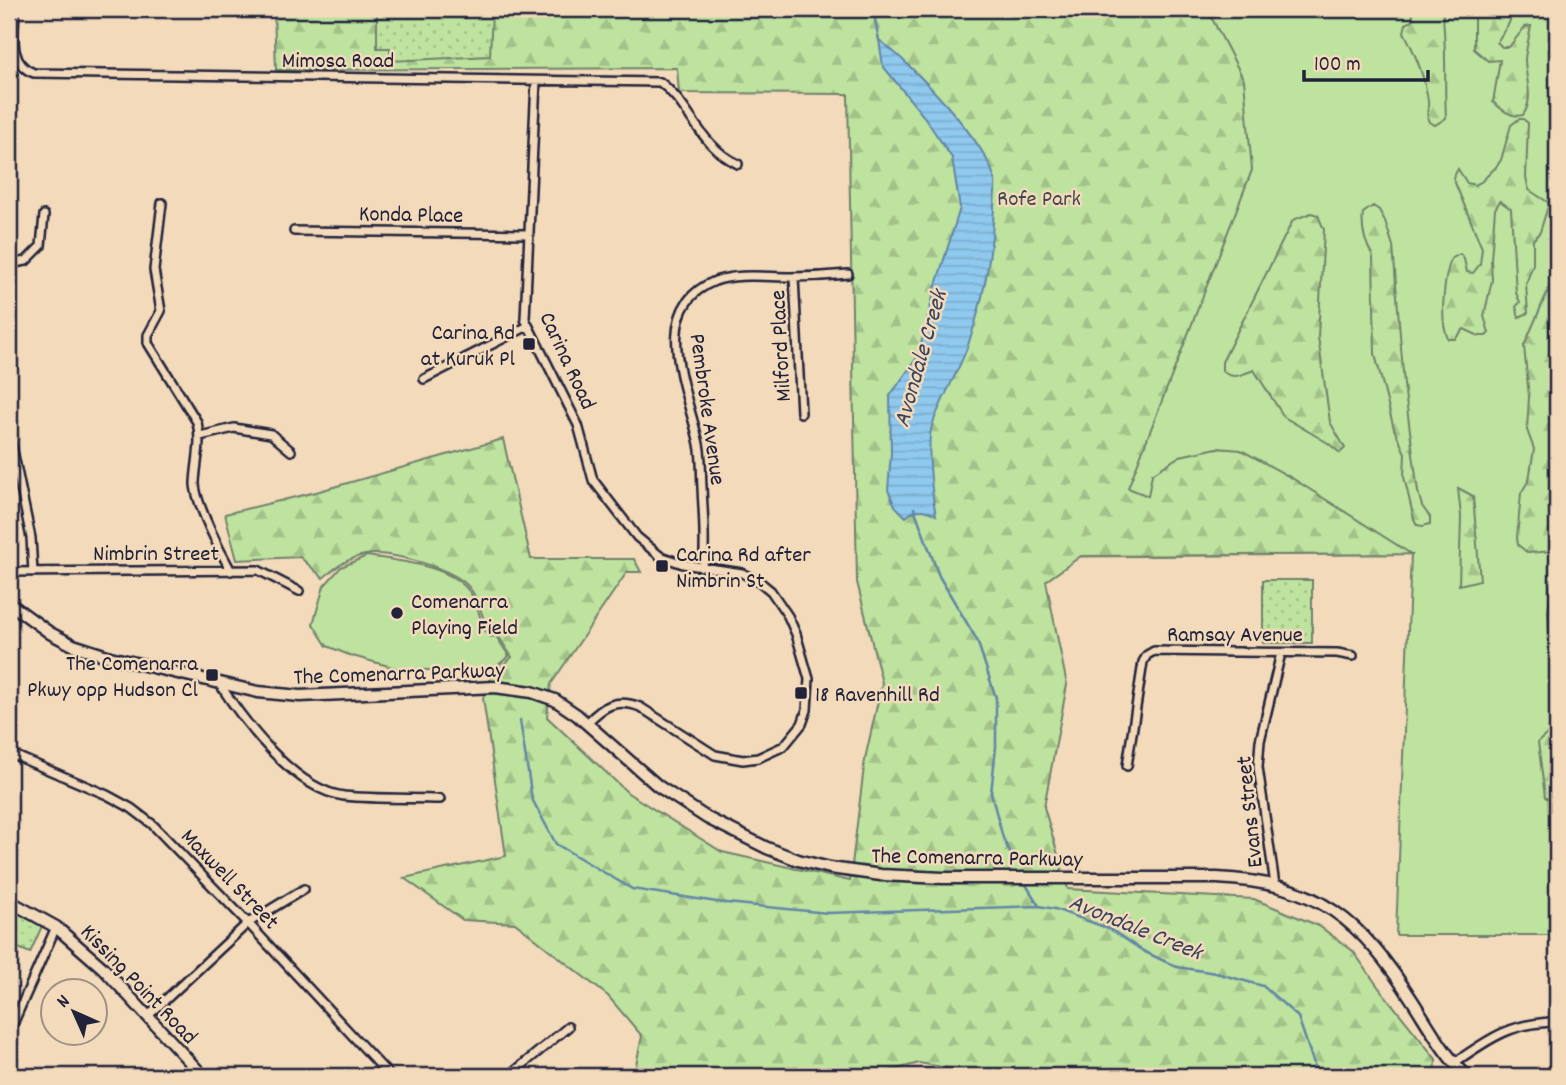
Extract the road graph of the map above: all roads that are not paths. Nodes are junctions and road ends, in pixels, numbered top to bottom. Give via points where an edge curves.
1 (15, 9) edge
2 (536, 81) junction
3 (738, 164) dead end
4 (162, 203) dead end
5 (44, 215) dead end
6 (294, 231) dead end
7 (529, 234) junction
8 (9, 264) edge
9 (848, 274) dead end
10 (794, 278) junction
11 (528, 326) junction
12 (424, 379) dead end
13 (802, 413) dead end
14 (9, 431) edge
15 (200, 436) junction
16 (291, 451) dead end
17 (703, 567) junction
18 (231, 571) junction
19 (9, 572) edge
20 (33, 572) junction
21 (299, 591) dead end
22 (9, 603) edge
23 (1281, 653) junction
24 (1353, 656) dead end
25 (219, 683) junction
26 (587, 723) junction
27 (9, 752) edge
28 (1127, 766) dead end
29 (440, 799) dead end
30 (1275, 885) junction
31 (304, 888) dead end
32 (9, 901) edge
33 (248, 923) junction
34 (56, 927) junction
35 (148, 1016) junction
36 (1557, 1023) edge
37 (568, 1027) dead end
38 (9, 1032) edge
39 (1454, 1063) junction
40 (203, 1076) edge
41 (390, 1076) edge
42 (509, 1076) edge
43 (1467, 1076) edge

1 - 2 street, Mimosa Road via 15,57 22,68 42,74
2 - 3 street, Mimosa Road via 662,82 713,148
2 - 7 street, Carina Road
4 - 15 street via 154,271 161,311 148,343 197,422
5 - 8 street via 41,246 35,255
6 - 7 street, Konda Place
7 - 11 street, Carina Road
9 - 10 street, Pembroke Avenue
10 - 13 street, Milford Place
10 - 17 street, Pembroke Avenue via 715,281 700,289 679,313 681,384 699,445
11 - 12 street
11 - 17 street, Carina Road via 582,433 593,480 649,548 673,562
14 - 20 street via 31,538
15 - 16 street via 234,428 271,434
15 - 18 street via 195,486
17 - 26 street via 751,576 771,591 788,616 803,652 810,695 794,736 772,753 743,760 715,755 631,704 605,706
18 - 20 street, Nimbrin Street
18 - 21 street, Nimbrin Street via 265,572
19 - 20 street, Nimbrin Street
22 - 25 main road, The Comenarra Parkway via 73,645
23 - 24 street, Ramsay Avenue
23 - 28 street, Ramsay Avenue via 1147,655
23 - 30 street, Evans Street via 1258,767
25 - 26 main road, The Comenarra Parkway via 300,696 506,687 546,696
25 - 29 street via 281,760 324,790 342,796
26 - 30 main road, The Comenarra Parkway via 658,786 707,818 767,848 830,868 943,878 1217,878
27 - 33 street, Maxwell Street via 131,808 171,842
30 - 39 main road, The Comenarra Parkway via 1322,903 1359,930 1388,964
31 - 33 street
32 - 34 main road, Kissing Point Road
33 - 35 street
33 - 41 street, Maxwell Street
34 - 35 main road, Kissing Point Road
34 - 38 street
35 - 40 main road, Kissing Point Road
36 - 39 street via 1526,1024 1503,1032
37 - 42 street
39 - 43 main road, The Comenarra Parkway

